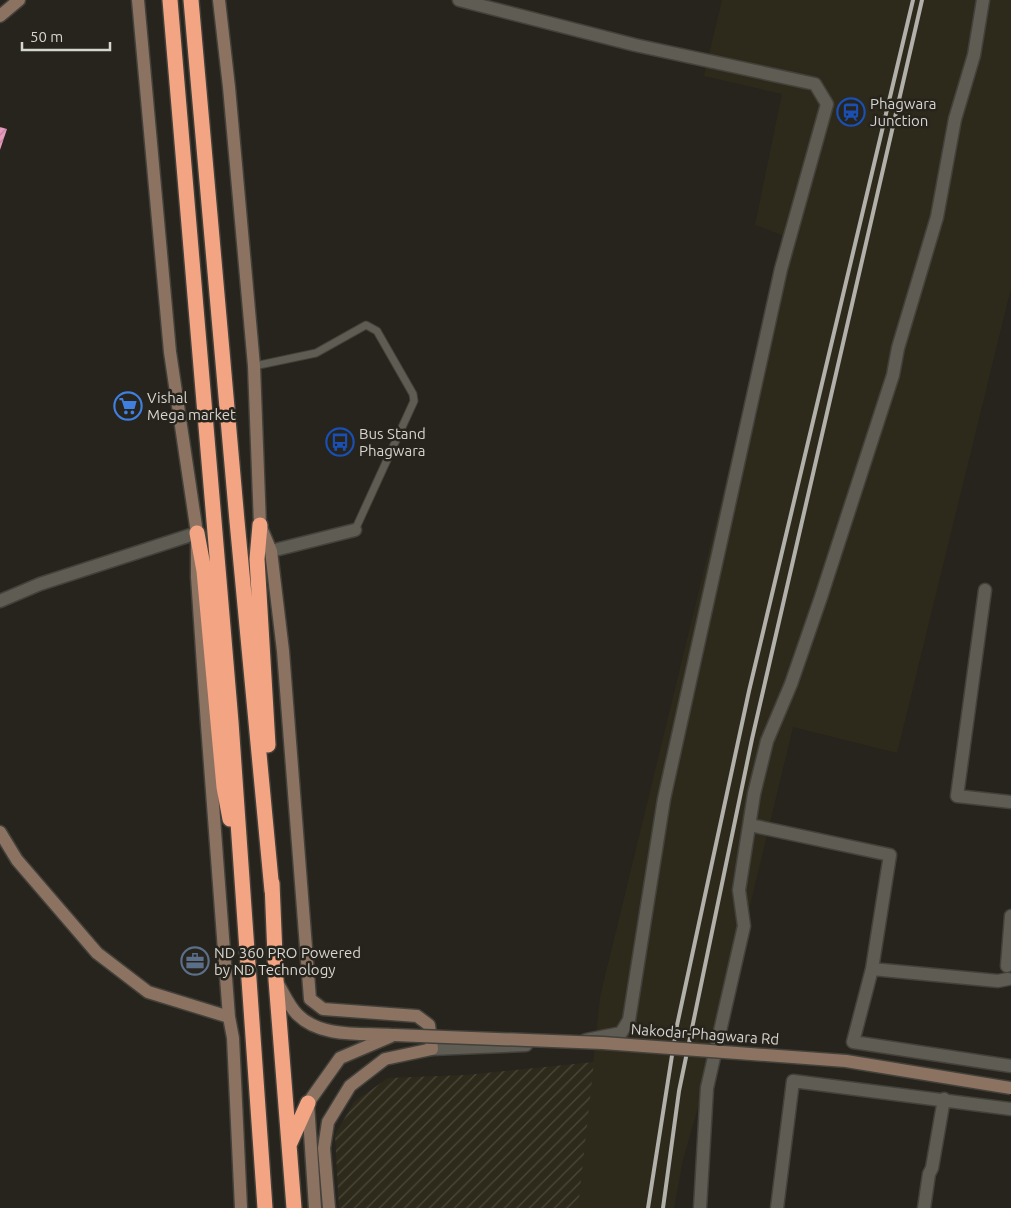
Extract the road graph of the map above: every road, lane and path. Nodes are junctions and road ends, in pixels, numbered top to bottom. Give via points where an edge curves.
1 (19, 0) edge
2 (138, 0) edge
3 (170, 0) edge
4 (191, 0) edge
5 (220, 0) edge
6 (459, 0) edge
7 (983, 0) edge
8 (1, 12) edge
9 (254, 366) junction
10 (260, 525) junction
11 (355, 530) joint
12 (197, 533) junction
13 (270, 551) junction
14 (985, 590) dead end
15 (0, 601) edge
16 (1011, 802) edge
17 (750, 825) junction
18 (0, 832) edge
19 (242, 884) junction
20 (272, 891) junction
21 (1011, 916) edge
22 (872, 969) junction
23 (276, 980) junction
24 (229, 1017) junction
25 (394, 1035) junction
26 (432, 1049) junction
27 (1011, 1066) edge
28 (1011, 1088) edge
29 (944, 1100) junction
30 (308, 1104) junction
31 (1011, 1109) edge
32 (289, 1146) junction
33 (241, 1208) edge
34 (265, 1208) edge
35 (294, 1208) edge
36 (315, 1208) edge
37 (329, 1208) edge
38 (700, 1208) edge
39 (777, 1208) edge
40 (924, 1208) edge

1 - 8 main road
2 - 12 main road via 170,352
3 - 19 highway
4 - 20 highway
5 - 9 main road
6 - 26 street via 635,45 815,84 827,104 780,269 664,799 629,1020 622,1033 567,1043
7 - 17 street via 974,55 955,119 937,217 893,375 821,597 767,742
9 - 10 main road
9 - 11 lane via 316,353 366,325 377,331 414,401
10 - 13 main road
10 - 20 highway via 257,559 273,819
11 - 13 street
12 - 15 street via 40,584
12 - 19 highway via 204,571 224,787
12 - 24 main road via 201,636
13 - 26 main road via 284,670 310,998 323,1009 417,1016 429,1025
14 - 16 street via 957,796
17 - 22 street via 890,855
17 - 38 street via 739,890 744,926 707,1088
18 - 24 main road via 18,860 97,953 148,992
19 - 34 highway
20 - 23 highway
21 - 22 street via 1008,972 998,981
22 - 27 street via 854,1042
23 - 25 main road, Nakodar-Phagwara Rd via 297,1015 312,1026 324,1030
23 - 32 highway
24 - 33 main road via 233,1038
25 - 28 main road, Nakodar-Phagwara Rd, bridge via 603,1043 846,1061
25 - 30 main road via 340,1058
26 - 37 main road via 385,1059 350,1086 328,1122 324,1148
29 - 31 street
29 - 39 street via 793,1081
29 - 40 street
30 - 32 highway
30 - 36 main road
32 - 35 highway

